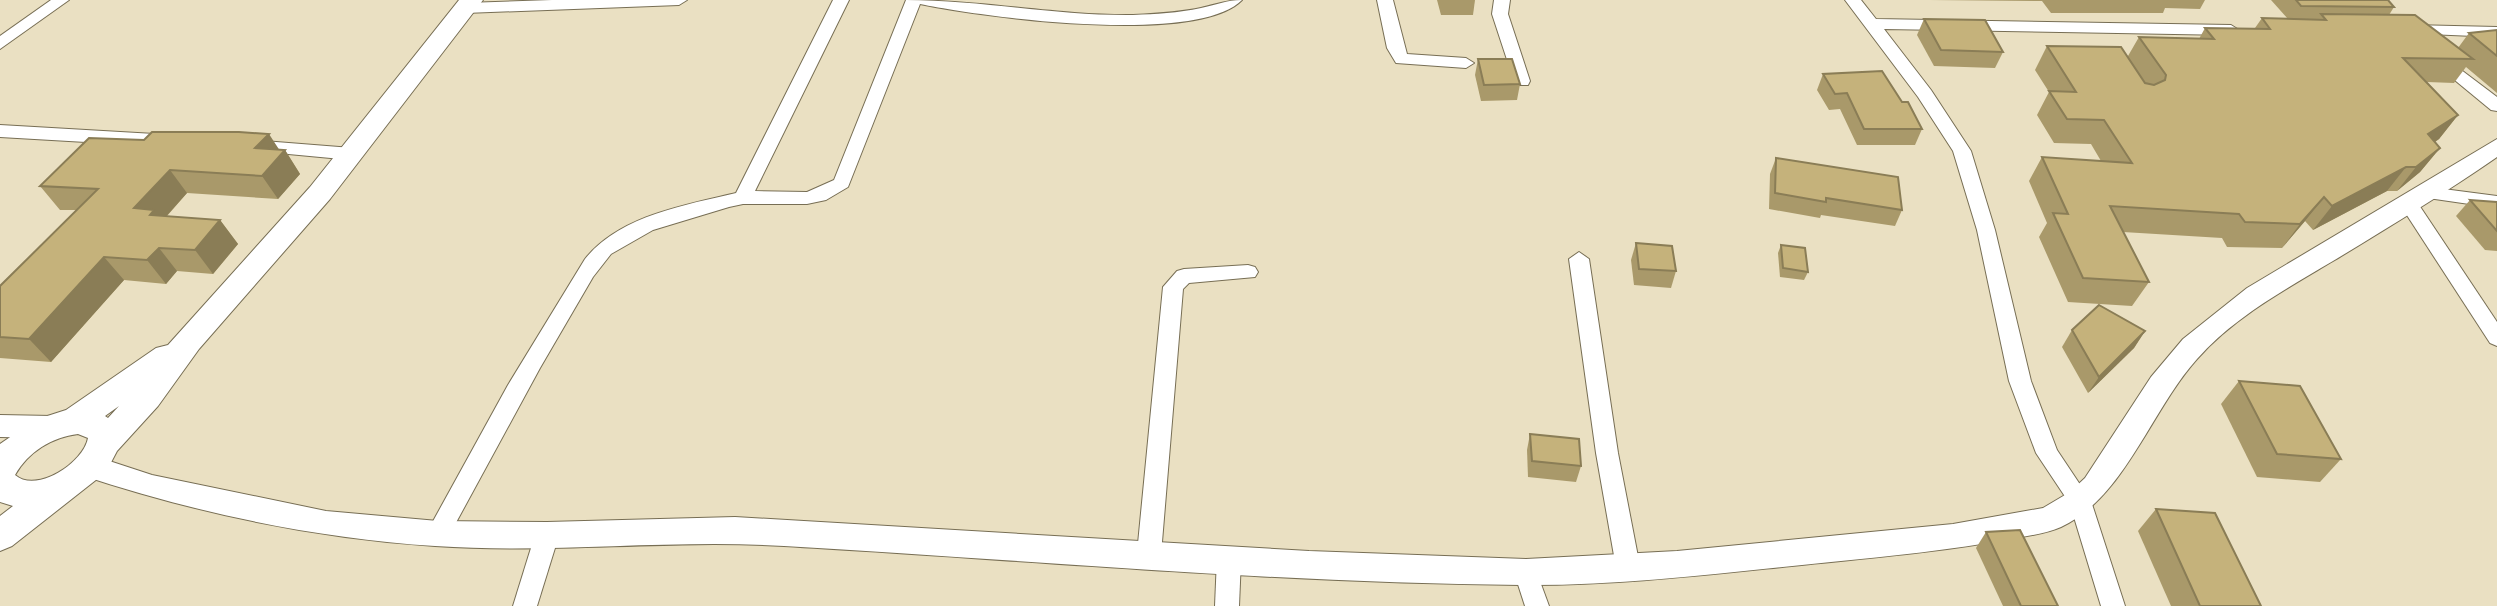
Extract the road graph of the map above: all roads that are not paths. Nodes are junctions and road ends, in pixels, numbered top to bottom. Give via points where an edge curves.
1 (61, 0) edge
2 (679, 0) edge
3 (841, 0) edge
4 (914, 0) edge
5 (924, 0) edge
6 (1234, 0) edge
7 (1385, 0) edge
8 (1502, 0) edge
9 (1853, 0) edge
10 (625, 1) edge
11 (468, 4) edge
12 (1872, 24) junction
13 (2244, 31) edge
14 (2497, 32) edge
15 (0, 44) edge
16 (1466, 63) dead end
17 (1522, 81) edge
18 (2497, 106) edge
19 (0, 131) edge
20 (196, 142) edge
21 (227, 143) edge
22 (2497, 146) edge
23 (352, 154) junction
24 (743, 198) junction
25 (2418, 198) junction
26 (2497, 202) edge
27 (1579, 259) dead end
28 (1248, 272) dead end
29 (2497, 338) edge
30 (188, 341) junction
31 (63, 425) junction
32 (0, 426) edge
33 (87, 464) junction
34 (0, 470) edge
35 (2080, 501) junction
36 (438, 534) junction
37 (547, 535) junction
38 (0, 536) edge
39 (1149, 554) junction
40 (1229, 558) junction
41 (1628, 567) junction
42 (1526, 572) junction
43 (525, 606) edge
44 (1227, 606) edge
45 (1537, 606) edge
46 (2113, 606) edge

1 - 15 street
2 - 10 street
3 - 24 street
4 - 24 street via 842,183 818,198
5 - 6 street via 1039,16 1129,19 1202,13
7 - 16 street via 1402,59
8 - 17 street via 1500,14
9 - 12 street
10 - 11 street
11 - 23 main road
12 - 13 street via 2096,34
12 - 35 street via 1962,151 2020,381 2047,453
14 - 18 street via 2397,27
19 - 20 street
21 - 23 street
22 - 25 street
23 - 30 main road
24 - 36 street via 653,223 627,234 596,259
25 - 26 street
25 - 29 street
25 - 35 street via 2265,289 2192,346
27 - 41 street
28 - 39 street via 1184,276 1173,287
30 - 31 main road
30 - 33 main road
31 - 32 street
31 - 33 main road via 98,426 105,432
31 - 34 main road via 22,443
33 - 34 main road via 42,493 22,495 6,490
33 - 36 street via 152,487 243,508
33 - 38 main road
35 - 41 street via 2049,519 1965,535
35 - 46 street
36 - 37 street
37 - 39 street via 735,530
37 - 43 street
39 - 40 street
40 - 42 street
40 - 44 street
41 - 42 street
42 - 45 street

